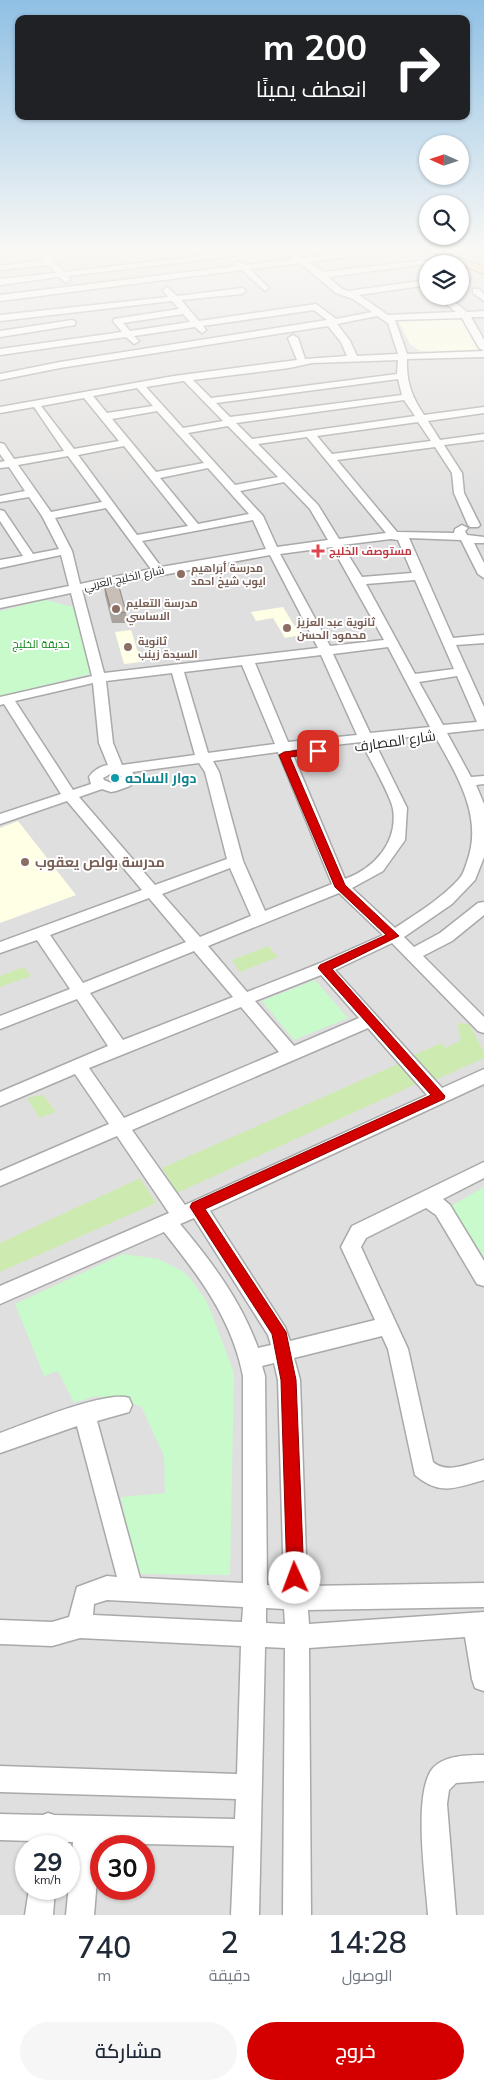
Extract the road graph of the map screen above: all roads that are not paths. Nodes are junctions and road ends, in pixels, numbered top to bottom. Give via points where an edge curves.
1 (83, 340) edge
2 (133, 340) edge
3 (216, 340) edge
4 (294, 340) edge
5 (344, 340) edge
6 (398, 340) edge
7 (212, 341) joint
8 (0, 352) edge
9 (144, 352) junction
10 (484, 354) edge
11 (53, 355) junction
12 (403, 356) junction
13 (353, 358) junction
14 (302, 362) junction
15 (402, 376) junction
16 (0, 377) edge
17 (187, 379) junction
18 (141, 387) junction
19 (87, 396) junction
20 (408, 397) junction
21 (210, 401) junction
22 (38, 408) junction
23 (160, 408) junction
24 (0, 410) edge
25 (478, 414) edge
26 (0, 415) edge
27 (104, 417) junction
28 (422, 419) junction
29 (231, 421) junction
30 (181, 431) junction
31 (310, 434) junction
32 (484, 437) edge
33 (250, 442) junction
34 (126, 443) junction
35 (438, 444) junction
36 (0, 446) edge
37 (71, 453) junction
38 (329, 458) junction
39 (13, 463) junction
40 (0, 465) edge
41 (210, 465) junction
42 (153, 476) junction
43 (285, 478) junction
44 (232, 489) junction
45 (32, 493) junction
46 (0, 499) edge
47 (109, 504) junction
48 (0, 512) edge
49 (48, 516) junction
50 (257, 516) junction
51 (479, 526) edge
52 (196, 528) junction
53 (463, 535) junction
54 (399, 537) junction
55 (135, 540) junction
56 (484, 540) edge
57 (336, 543) junction
58 (66, 551) junction
59 (273, 551) junction
60 (29, 557) junction
61 (0, 564) edge
62 (158, 571) junction
63 (484, 574) edge
64 (419, 576) junction
65 (358, 581) junction
66 (76, 588) junction
67 (0, 604) edge
68 (484, 639) edge
69 (448, 642) junction
70 (390, 643) junction
71 (326, 651) junction
72 (247, 660) junction
73 (177, 669) junction
74 (461, 672) junction
75 (99, 678) junction
76 (410, 679) junction
77 (3, 700) edge
78 (484, 724) edge
79 (484, 730) edge
80 (439, 732) junction
81 (367, 742) junction
82 (106, 743) junction
83 (283, 751) junction
84 (206, 762) junction
85 (121, 773) junction
86 (98, 779) junction
87 (484, 780) edge
88 (467, 782) junction
89 (65, 795) junction
90 (3, 813) edge
91 (236, 861) junction
92 (340, 887) junction
93 (154, 891) junction
94 (484, 907) edge
95 (260, 918) junction
96 (41, 934) junction
97 (394, 936) junction
98 (196, 944) junction
99 (0, 948) edge
100 (412, 955) junction
101 (324, 968) junction
102 (79, 991) junction
103 (243, 999) junction
104 (478, 1011) edge
105 (372, 1019) junction
106 (0, 1023) edge
107 (484, 1027) edge
108 (119, 1048) junction
109 (291, 1054) junction
110 (79, 1067) junction
111 (484, 1076) edge
112 (439, 1096) junction
113 (0, 1099) edge
114 (121, 1126) junction
115 (484, 1169) edge
116 (0, 1179) edge
117 (428, 1198) junction
118 (182, 1214) junction
119 (484, 1278) edge
120 (0, 1295) edge
121 (388, 1326) junction
122 (283, 1352) junction
123 (252, 1359) junction
124 (121, 1405) dead end
125 (84, 1414) junction
126 (0, 1443) edge
127 (484, 1470) edge
128 (132, 1590) junction
129 (255, 1595) junction
130 (484, 1595) edge
131 (296, 1598) junction
132 (480, 1624) edge
133 (80, 1626) junction
134 (0, 1632) edge
135 (254, 1635) junction
136 (297, 1637) junction
137 (484, 1679) edge
138 (484, 1768) edge
139 (0, 1779) edge
140 (249, 1787) junction
141 (0, 1827) edge
142 (88, 1828) junction
143 (248, 1833) junction
144 (42, 1835) edge
145 (52, 1835) edge
146 (41, 1900) edge
147 (39, 1915) edge
148 (80, 1915) edge
149 (245, 1915) edge
150 (297, 1915) edge
151 (442, 1915) edge

1 - 11 street
2 - 9 street
3 - 7 street
4 - 14 street
5 - 13 street
6 - 12 street
7 - 9 street
8 - 11 street
9 - 11 street
10 - 12 street
11 - 16 street
12 - 13 street
12 - 15 street
13 - 14 street
14 - 17 street
15 - 20 street
15 - 21 street
17 - 18 street
17 - 21 street
18 - 19 street
18 - 23 street
19 - 22 street
19 - 24 street
19 - 27 street
20 - 28 street
20 - 29 street
21 - 29 street
22 - 26 street
22 - 37 street
23 - 27 street
23 - 30 street
25 - 28 street
27 - 34 street
28 - 31 street
28 - 35 street
29 - 30 street
29 - 33 street
30 - 41 street
31 - 33 street
31 - 38 street
32 - 35 street
33 - 43 street
34 - 37 street
34 - 42 street
35 - 38 street
35 - 51 street via 457,473 459,493
36 - 39 street
37 - 39 street
37 - 47 street
38 - 54 street
39 - 40 street
39 - 45 street
41 - 42 street
41 - 44 street
42 - 52 street
43 - 44 street
43 - 57 street via 314,507
44 - 50 street
45 - 46 street
45 - 49 street
47 - 49 street
47 - 55 street
48 - 60 street
49 - 58 street
50 - 52 street
50 - 59 street
51 - 53 street, شارع الخليج العربي
52 - 55 street
53 - 54 street, شارع الخليج العربي
53 - 56 street, شارع الخليج العربي
53 - 63 street
54 - 57 street, شارع الخليج العربي
54 - 64 street
55 - 62 street
57 - 59 street, شارع الخليج العربي
57 - 65 street
58 - 60 street
58 - 66 street
59 - 62 street, شارع الخليج العربي
59 - 71 street
60 - 61 street
62 - 66 street, شارع الخليج العربي
64 - 65 street
64 - 69 street
65 - 70 street
66 - 67 street, شارع الخليج العربي
66 - 75 street
68 - 69 street
69 - 74 street
70 - 71 street
70 - 76 street
71 - 72 street
71 - 81 street
72 - 73 street
72 - 83 street
73 - 75 street
73 - 84 street
74 - 76 street
74 - 78 street
75 - 77 street
75 - 82 street
76 - 80 street
77 - 89 street
78 - 80 street
79 - 80 street, شارع المصارف
80 - 81 street, شارع المصارف
80 - 88 street
81 - 83 street, شارع المصارف
81 - 92 street via 400,808 398,840 378,868
82 - 85 street
82 - 86 street
83 - 84 street, شارع المصارف
83 - 92 street
84 - 85 street, شارع المصارف
84 - 91 street
85 - 86 street, شارع المصارف via 116,787
86 - 89 street
87 - 88 street
88 - 97 street via 481,822 480,849 467,880 446,900
89 - 90 street
89 - 93 street
91 - 93 street
91 - 95 street
92 - 95 street
92 - 97 street
93 - 96 street
93 - 98 street
94 - 100 street via 446,937
95 - 98 street
96 - 99 street
96 - 102 street
97 - 100 street
97 - 101 street
98 - 102 street
98 - 103 street
100 - 104 street
101 - 103 street
101 - 105 street
102 - 106 street
102 - 108 street
103 - 108 street
103 - 109 street
104 - 107 street
105 - 109 street
105 - 112 street
108 - 110 street
109 - 114 street
110 - 113 street
110 - 114 street
111 - 112 street
112 - 118 street
114 - 116 street
114 - 118 street
115 - 117 street
117 - 119 street via 443,1210
117 - 121 street via 359,1232 352,1247
118 - 120 street
118 - 122 street via 278,1332
118 - 123 street via 200,1264 224,1300
121 - 122 street
121 - 127 street via 398,1349 423,1468 435,1478 450,1479
122 - 123 street
122 - 131 street via 289,1380
123 - 129 street
124 - 125 street
125 - 126 street
125 - 128 street
128 - 129 street
128 - 133 street via 107,1588 85,1595
129 - 131 street
129 - 135 street
130 - 131 street
131 - 136 street
132 - 136 street
132 - 137 street
133 - 134 street via 52,1634
133 - 135 street
135 - 136 street
135 - 140 street
136 - 150 street
138 - 151 street via 456,1768 446,1772 435,1791
139 - 140 street
140 - 143 street
141 - 144 street
142 - 143 street
142 - 145 street
142 - 148 street
143 - 149 street
146 - 147 street

